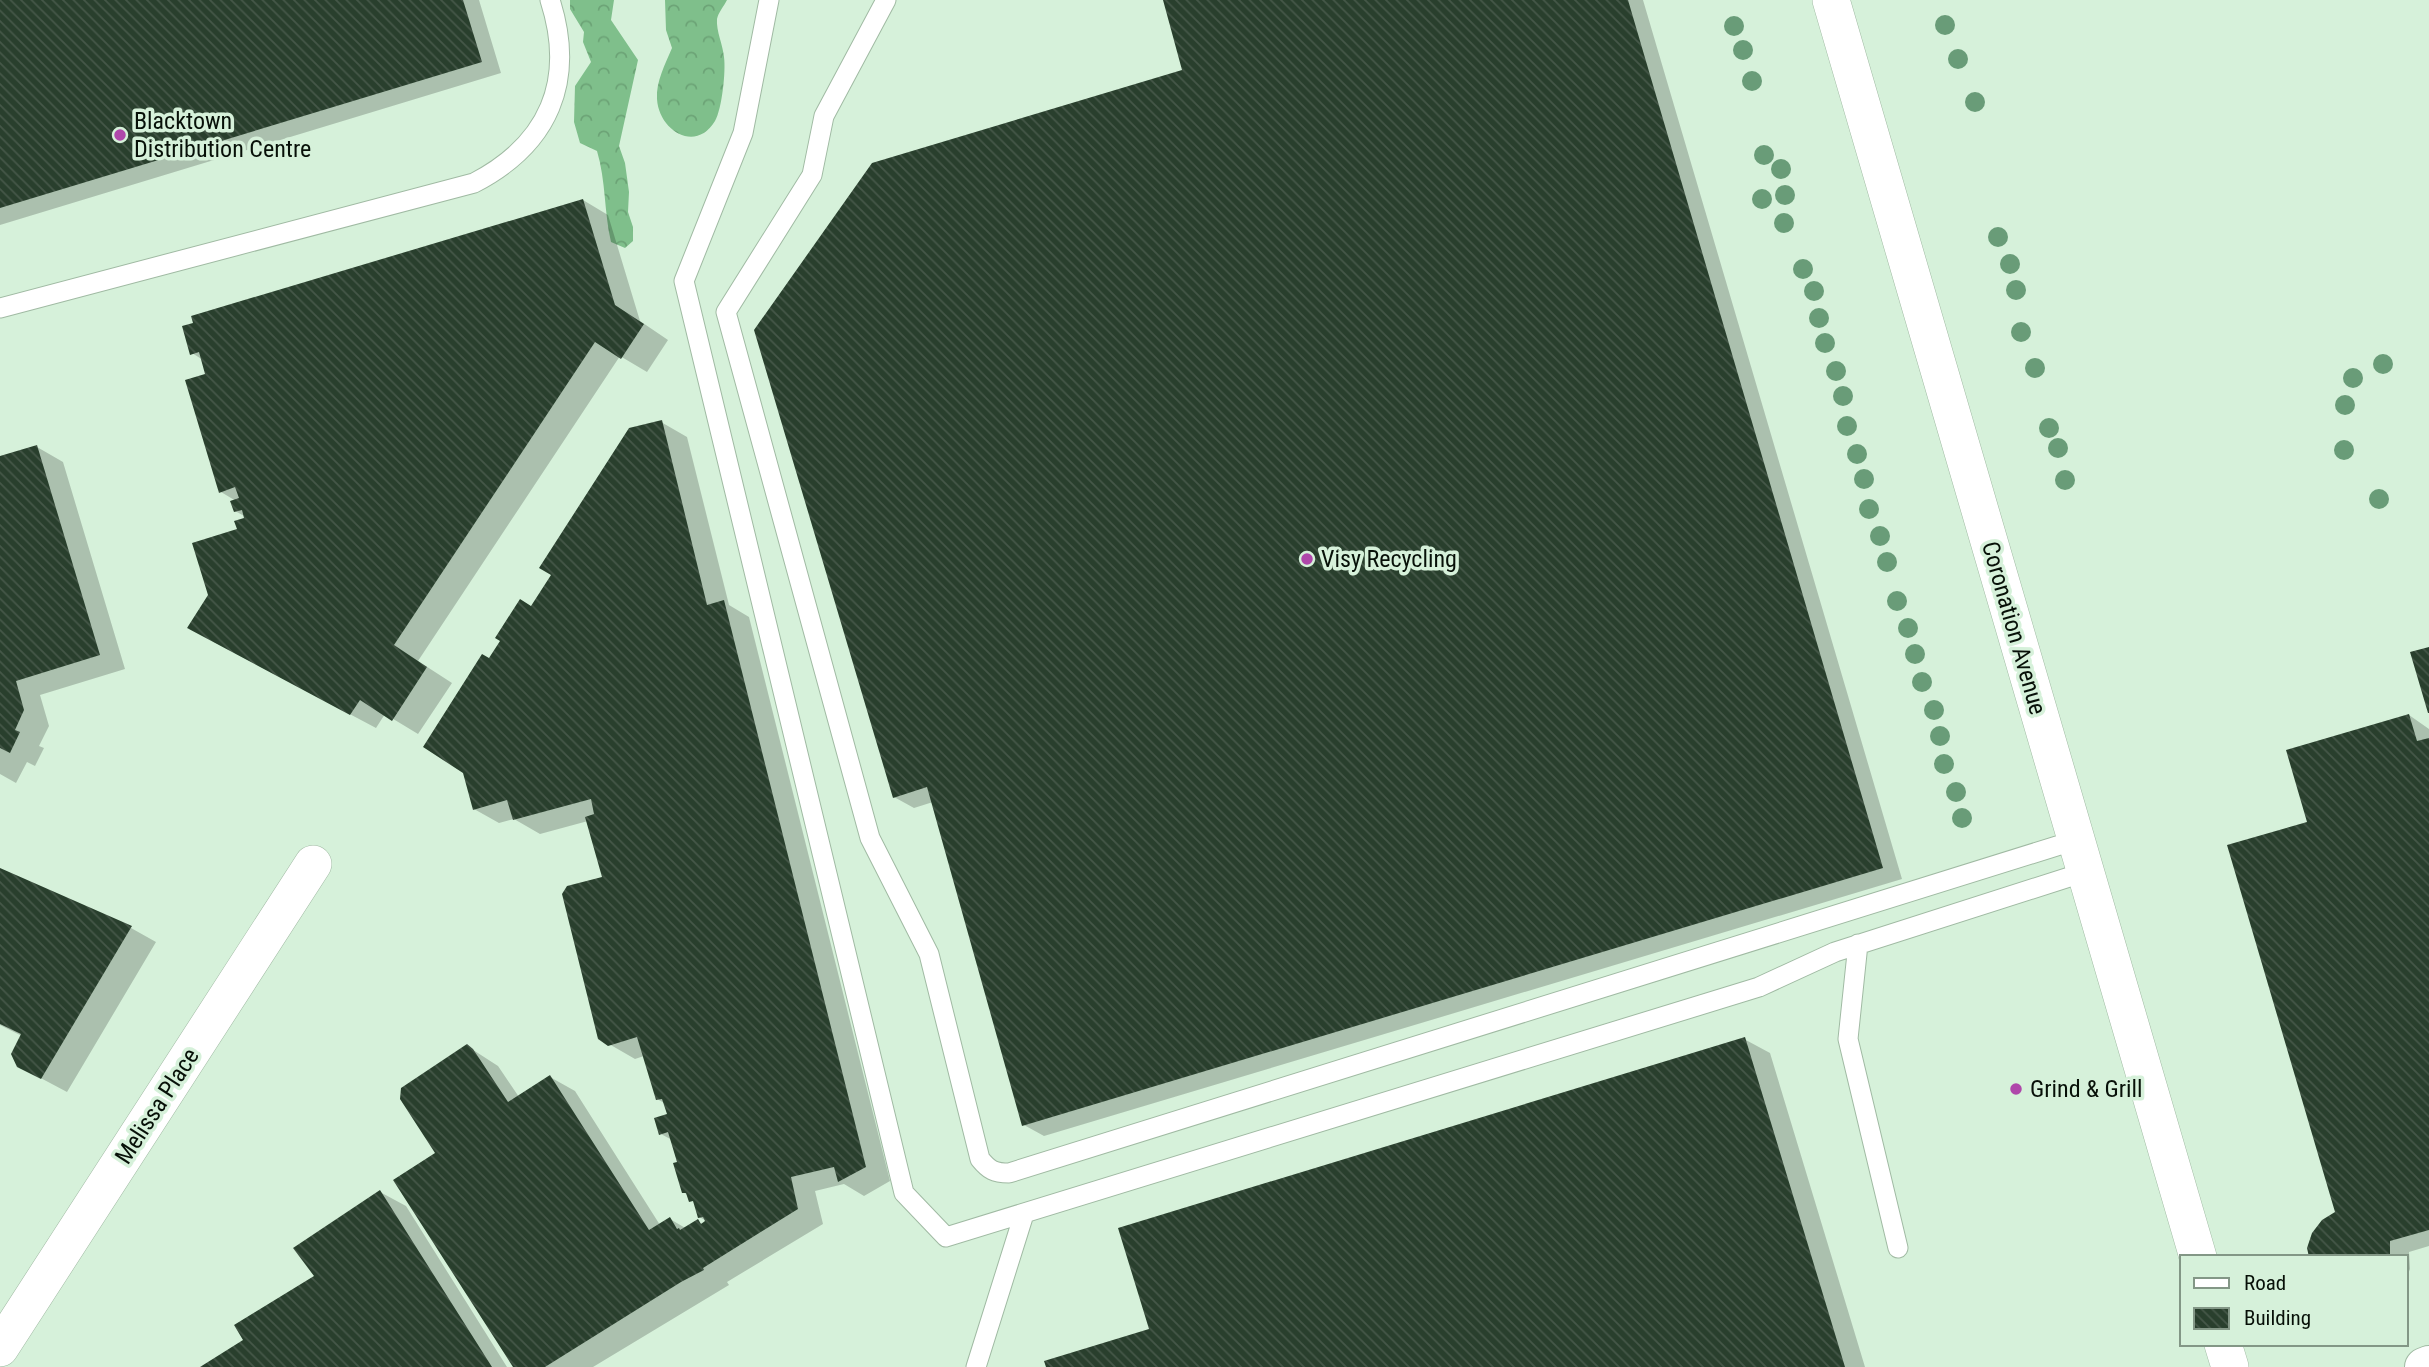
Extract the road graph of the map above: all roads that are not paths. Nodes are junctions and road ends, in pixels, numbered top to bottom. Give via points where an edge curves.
1 (550, 0) edge
2 (769, 0) edge
3 (886, 0) edge
4 (1831, 0) edge
5 (0, 308) edge
6 (2081, 856) junction
7 (313, 864) dead end
8 (1858, 944) junction
9 (1024, 1214) junction
10 (1898, 1248) dead end
11 (2197, 1255) edge
12 (2224, 1346) edge
13 (0, 1348) edge
14 (2429, 1365) edge
15 (976, 1367) edge
16 (2230, 1367) edge
17 (2424, 1367) edge

1 - 5 lane via 559,33 556,90 533,138 496,172 474,183
2 - 9 lane via 743,133 684,281 904,1194 946,1237
3 - 6 lane via 824,116 812,175 726,312 870,838 929,954 980,1159 988,1170 1009,1173
4 - 6 street, Coronation Avenue
6 - 8 lane
6 - 11 street, Coronation Avenue
7 - 13 street, Melissa Place
8 - 9 lane via 1759,987
8 - 10 lane via 1848,1039
9 - 15 lane
12 - 16 street
14 - 17 main road

